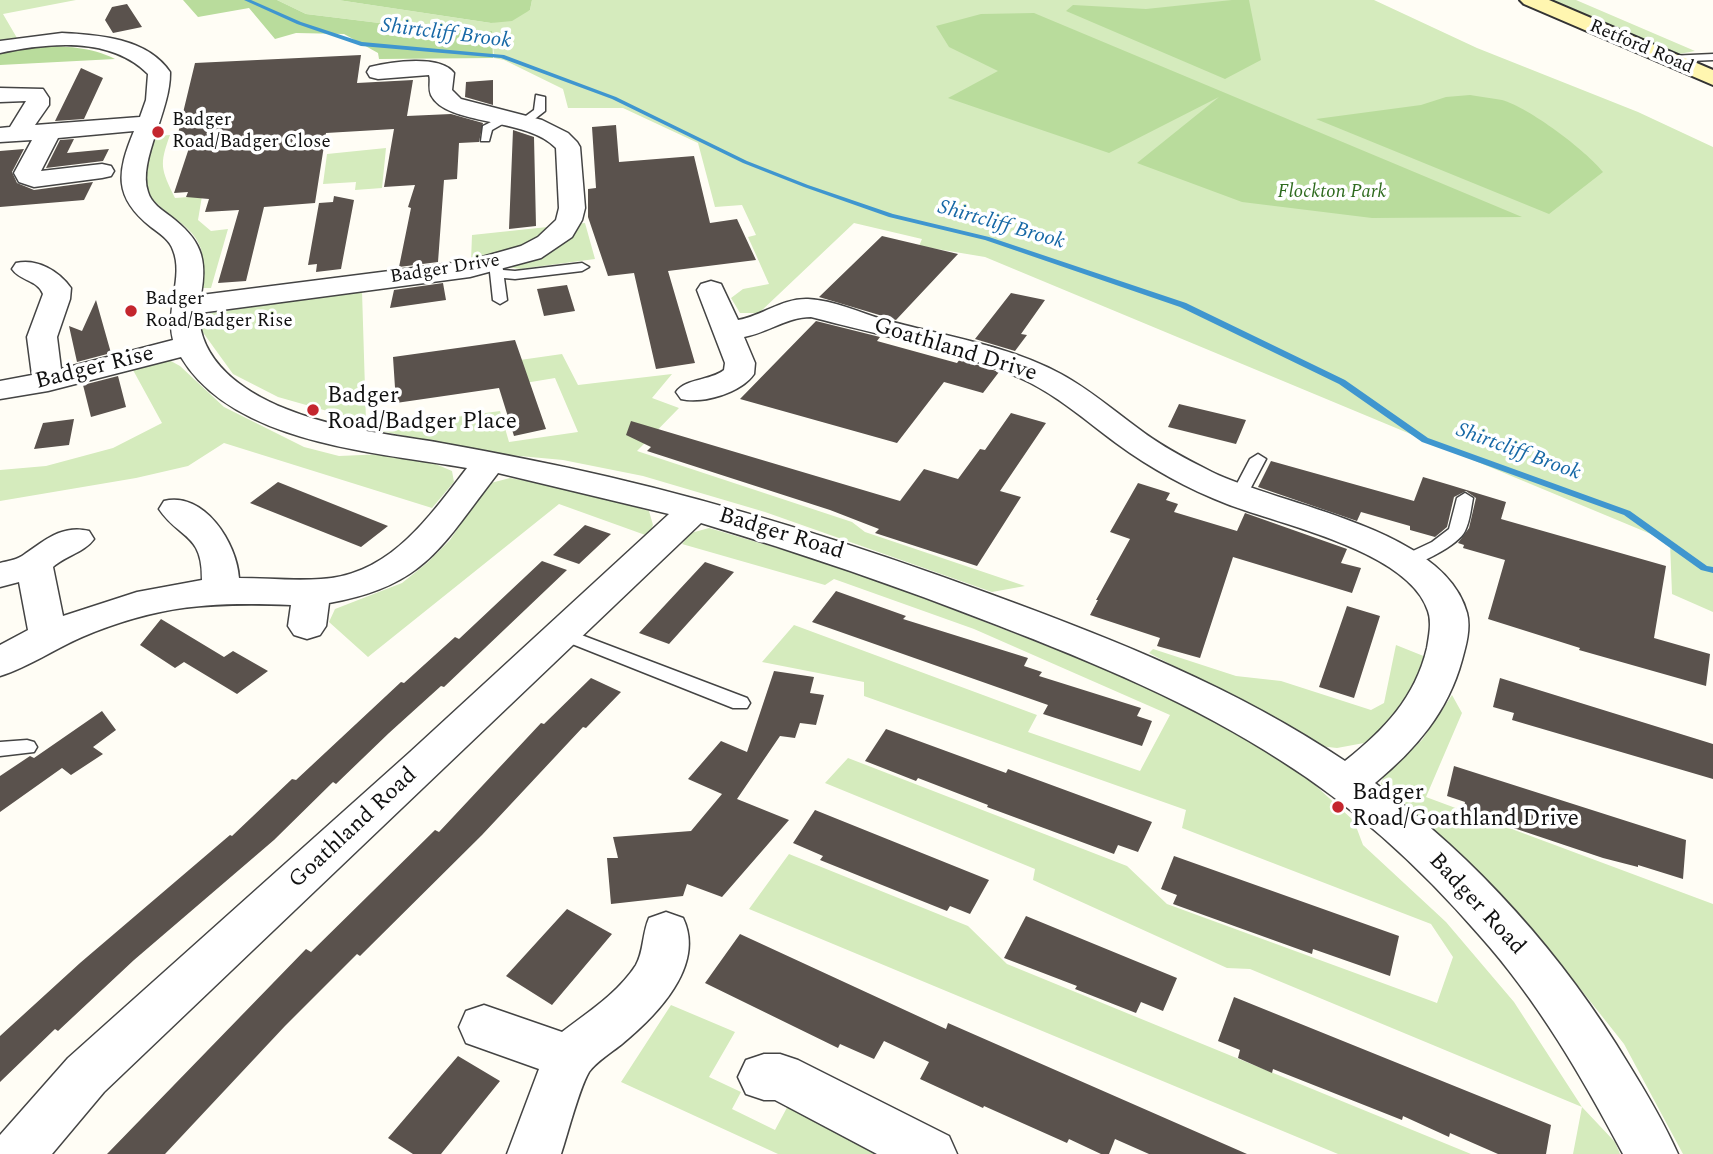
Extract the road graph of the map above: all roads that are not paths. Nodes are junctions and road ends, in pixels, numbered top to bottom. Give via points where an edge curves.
1 (1531, 0) edge
2 (0, 47) edge
3 (1713, 57) edge
4 (1668, 59) junction
5 (378, 72) dead end
6 (1713, 78) edge
7 (0, 95) edge
8 (540, 97) dead end
9 (515, 120) junction
10 (150, 123) junction
11 (50, 129) junction
12 (9, 133) edge
13 (485, 139) dead end
14 (102, 171) dead end
15 (582, 267) dead end
16 (497, 268) junction
17 (26, 269) dead end
18 (711, 290) dead end
19 (500, 300) dead end
20 (183, 306) junction
21 (727, 331) junction
22 (190, 345) junction
23 (48, 382) junction
24 (0, 390) edge
25 (692, 392) dead end
26 (1258, 459) dead end
27 (489, 462) junction
28 (1238, 496) junction
29 (1465, 498) dead end
30 (176, 509) dead end
31 (695, 509) junction
32 (76, 539) dead end
33 (1404, 562) junction
34 (17, 570) edge
35 (220, 590) junction
36 (563, 634) junction
37 (49, 636) junction
38 (0, 662) edge
39 (740, 703) dead end
40 (27, 747) dead end
41 (0, 749) edge
42 (1346, 783) junction
43 (666, 932) dead end
44 (484, 1027) dead end
45 (569, 1057) junction
46 (764, 1077) dead end
47 (18, 1154) edge
48 (534, 1154) edge
49 (930, 1154) edge
50 (1651, 1154) edge

1 - 4 main road, Retford Road
2 - 10 street, Badger Road via 27,41 76,41 113,45 143,56 159,72 160,80
3 - 4 lane
4 - 6 main road, Retford Road
5 - 9 street, Badger Drive via 439,70 443,73 440,95 446,101
7 - 12 street via 27,93 38,98 37,105
8 - 9 lane via 539,111
9 - 13 lane via 487,128
9 - 16 street, Badger Drive via 555,133 568,147 572,208 562,231 548,243
10 - 11 street
10 - 20 street, Badger Road via 132,179 143,207 173,231 187,250 190,272
11 - 12 street
11 - 14 street via 28,177
15 - 16 lane via 515,275
16 - 19 lane
16 - 20 street, Badger Drive
17 - 23 street via 57,288 43,332
18 - 21 street
20 - 22 street, Badger Road
21 - 25 street via 740,363 739,374 728,382
21 - 28 street, Goathland Drive via 808,308 1008,362 1060,386 1157,456
22 - 23 street, Badger Rise
22 - 27 street, Badger Road via 227,390 275,415 341,435
23 - 24 street, Badger Rise
26 - 28 lane
27 - 31 street, Badger Road
27 - 35 street via 409,558 336,591 309,610
28 - 33 street, Goathland Drive via 1336,530
29 - 33 lane via 1457,531
30 - 35 street via 201,526 212,541 222,569
31 - 36 street, Goathland Road
31 - 42 street, Badger Road via 853,558 1116,658 1254,724
32 - 34 street
33 - 42 street, Goathland Drive via 1428,579 1448,612 1443,661 1421,714 1386,751
34 - 37 street
35 - 37 street via 146,603
36 - 39 lane
36 - 47 street, Goathland Road via 86,1075
37 - 38 street
40 - 41 lane
42 - 50 street, Badger Road via 1404,830 1516,946 1561,1002
43 - 45 street via 665,952 655,977 631,1007
44 - 45 street
45 - 48 street
46 - 49 street via 780,1077

